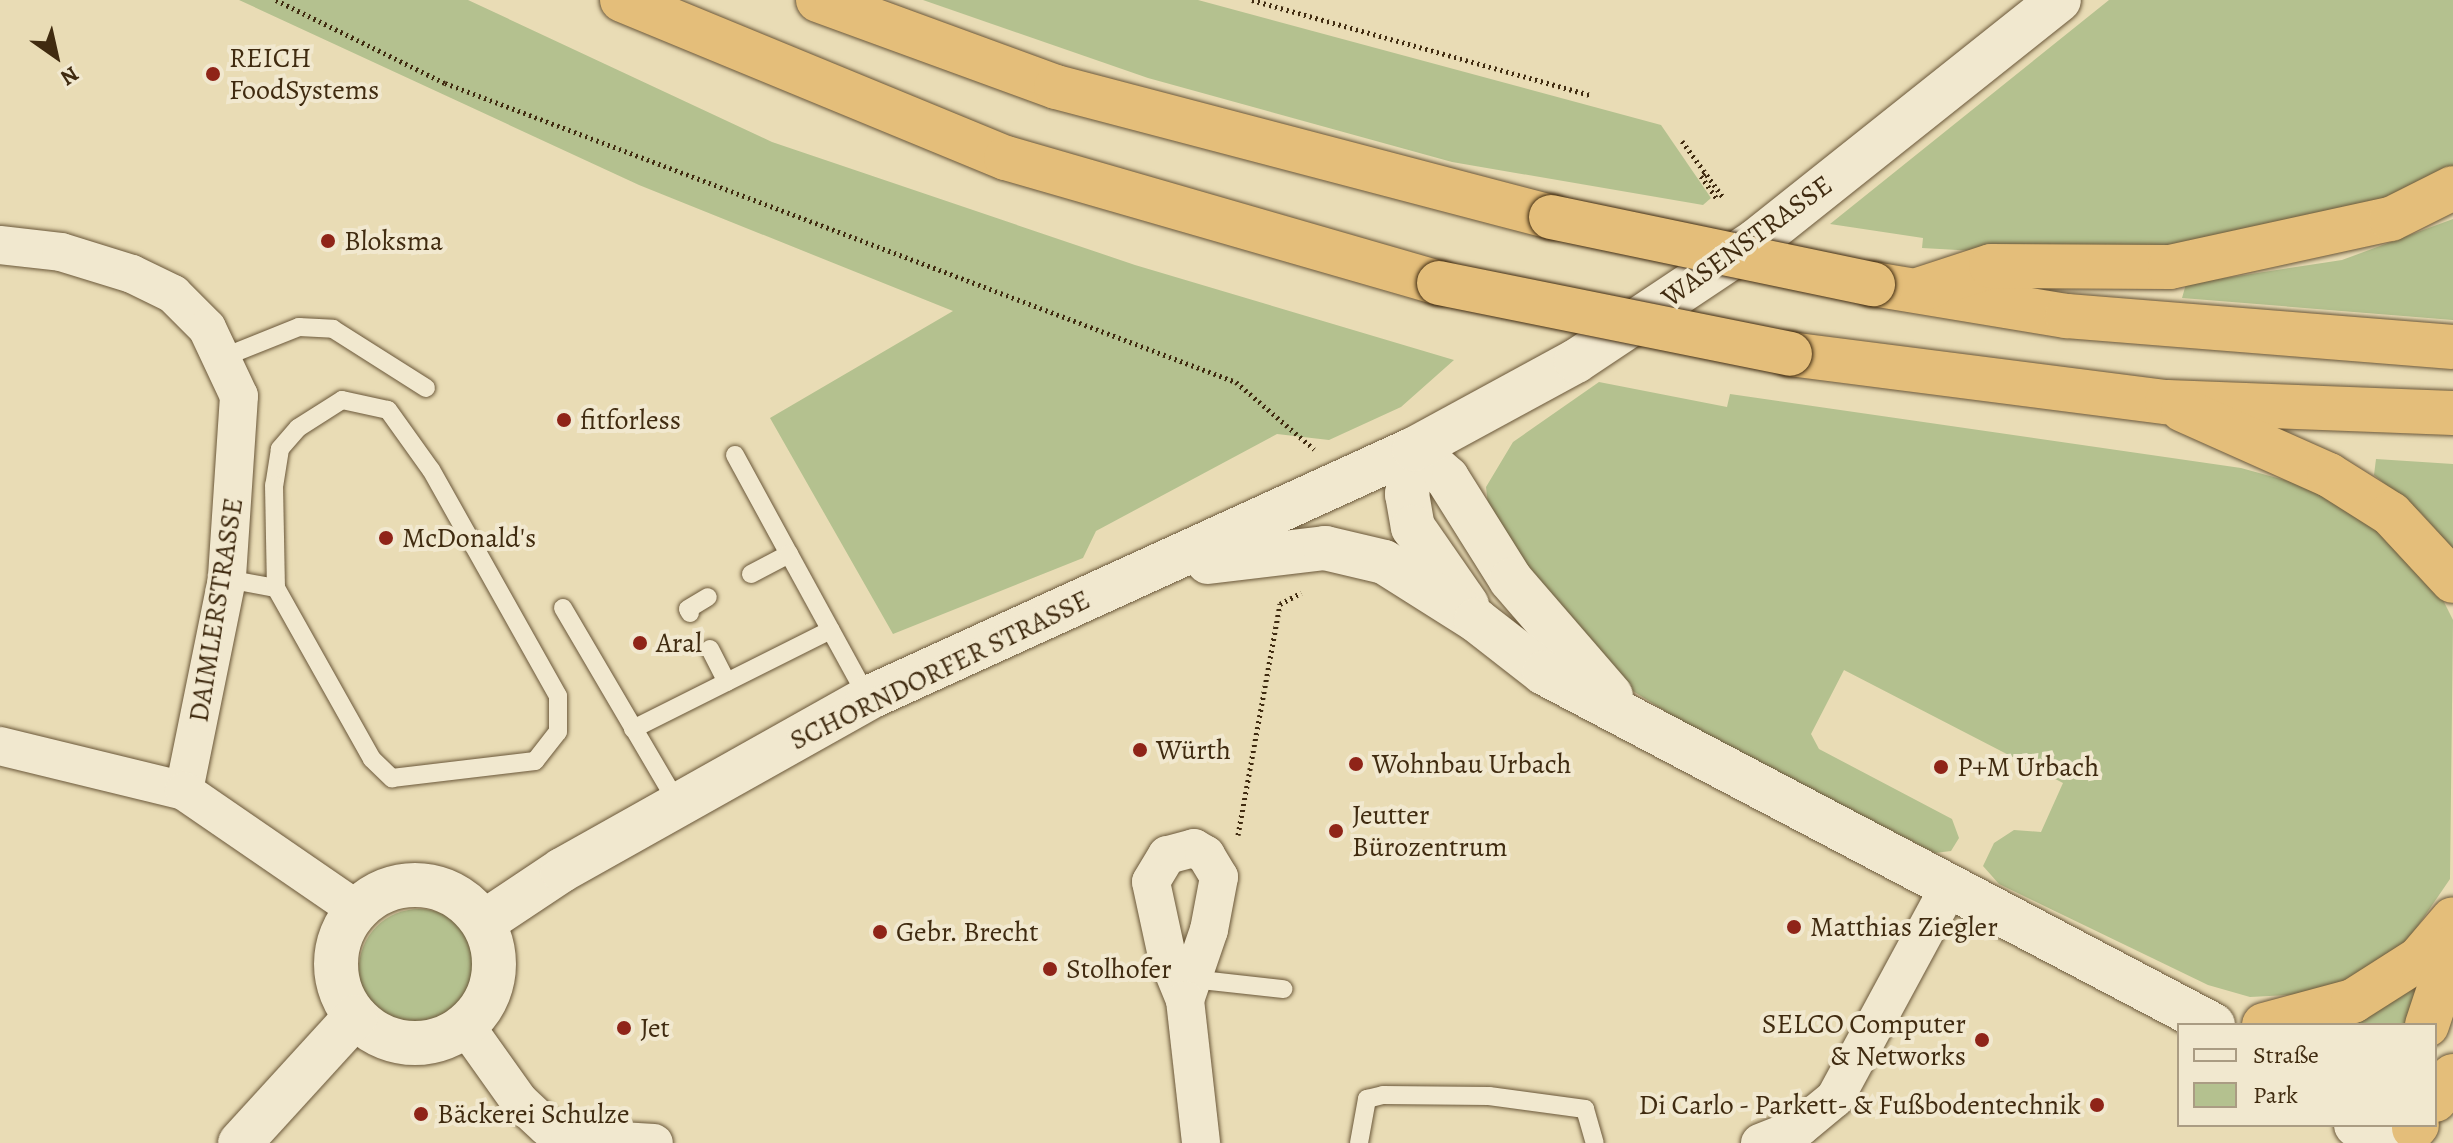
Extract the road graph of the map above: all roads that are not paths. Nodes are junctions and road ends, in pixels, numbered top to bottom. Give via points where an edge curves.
1 (622, 0) edge
2 (818, 0) edge
3 (2059, 0) edge
4 (2453, 188) edge
5 (0, 245) edge
6 (1894, 287) junction
7 (2453, 347) edge
8 (224, 357) junction
9 (426, 388) dead end
10 (2167, 402) junction
11 (2453, 413) edge
12 (1414, 449) junction
13 (735, 455) dead end
14 (789, 554) junction
15 (751, 574) dead end
16 (1136, 578) junction
17 (227, 579) junction
18 (2453, 581) edge
19 (276, 588) junction
20 (708, 597) dead end
21 (563, 608) dead end
22 (690, 613) dead end
23 (1476, 620) junction
24 (831, 630) junction
25 (710, 649) dead end
26 (727, 682) junction
27 (868, 698) junction
28 (1640, 725) junction
29 (633, 729) junction
30 (0, 746) edge
31 (184, 791) junction
32 (678, 804) junction
33 (1949, 887) junction
34 (357, 910) junction
35 (2453, 919) edge
36 (484, 922) junction
37 (2453, 947) edge
38 (1188, 989) joint
39 (1283, 989) dead end
40 (355, 1017) junction
41 (2209, 1023) edge
42 (2271, 1023) edge
43 (2428, 1023) edge
44 (465, 1025) junction
45 (2453, 1076) edge
46 (2437, 1097) edge
47 (2360, 1127) edge
48 (2399, 1127) edge
49 (569, 1141) edge
50 (240, 1143) edge
51 (654, 1143) edge
52 (1201, 1143) edge
53 (1359, 1143) edge
54 (1595, 1143) edge
55 (1760, 1143) edge

1 - 10 highway, bridge via 1006,158 1439,283 1790,354
2 - 6 highway, bridge via 1056,87 1551,217
3 - 12 street, WASENSTRASSE via 1756,241 1576,361
4 - 6 highway via 2391,219 2170,267 1991,266
5 - 8 street, DAIMLERSTRASSE via 61,252 132,274 173,294 207,328
6 - 7 highway via 2067,316
8 - 9 lane via 299,327 333,329
8 - 17 street, DAIMLERSTRASSE via 239,396
10 - 11 highway
10 - 18 highway via 2329,475 2391,514
12 - 16 street, SCHORNDORFER STRASSE
12 - 23 street via 1407,494 1413,527
12 - 28 street via 1447,478 1511,580 1565,648
13 - 14 lane
14 - 15 lane
14 - 24 lane
16 - 23 street via 1244,554 1325,548 1384,562
16 - 27 street, SCHORNDORFER STRASSE
17 - 19 lane
17 - 31 street, DAIMLERSTRASSE
19 - 19 lane via 274,485 280,449 298,428 342,400 388,410 431,470 558,696 558,732 535,761 392,778 372,759
20 - 22 lane via 688,609
21 - 29 lane
23 - 28 street via 1544,673
24 - 26 lane
24 - 27 lane
25 - 26 lane
26 - 29 lane
27 - 32 street, SCHORNDORFER STRASSE
28 - 33 street
29 - 32 lane
30 - 31 street
31 - 34 street
32 - 36 street, SCHORNDORFER STRASSE
33 - 41 street
33 - 55 street via 1835,1098 1800,1127
34 - 36 street via 397,887 420,885 463,900
34 - 40 street via 336,952 339,987
35 - 42 highway via 2419,959 2353,1001
36 - 44 street via 496,967 490,993
37 - 43 highway
38 - 39 lane
38 - 52 street
40 - 44 street via 382,1038 416,1045 449,1037
40 - 50 street
44 - 49 street via 519,1101
45 - 46 highway
47 - 48 street via 2369,1132
49 - 51 street
53 - 54 lane via 1367,1099 1489,1096 1585,1109

